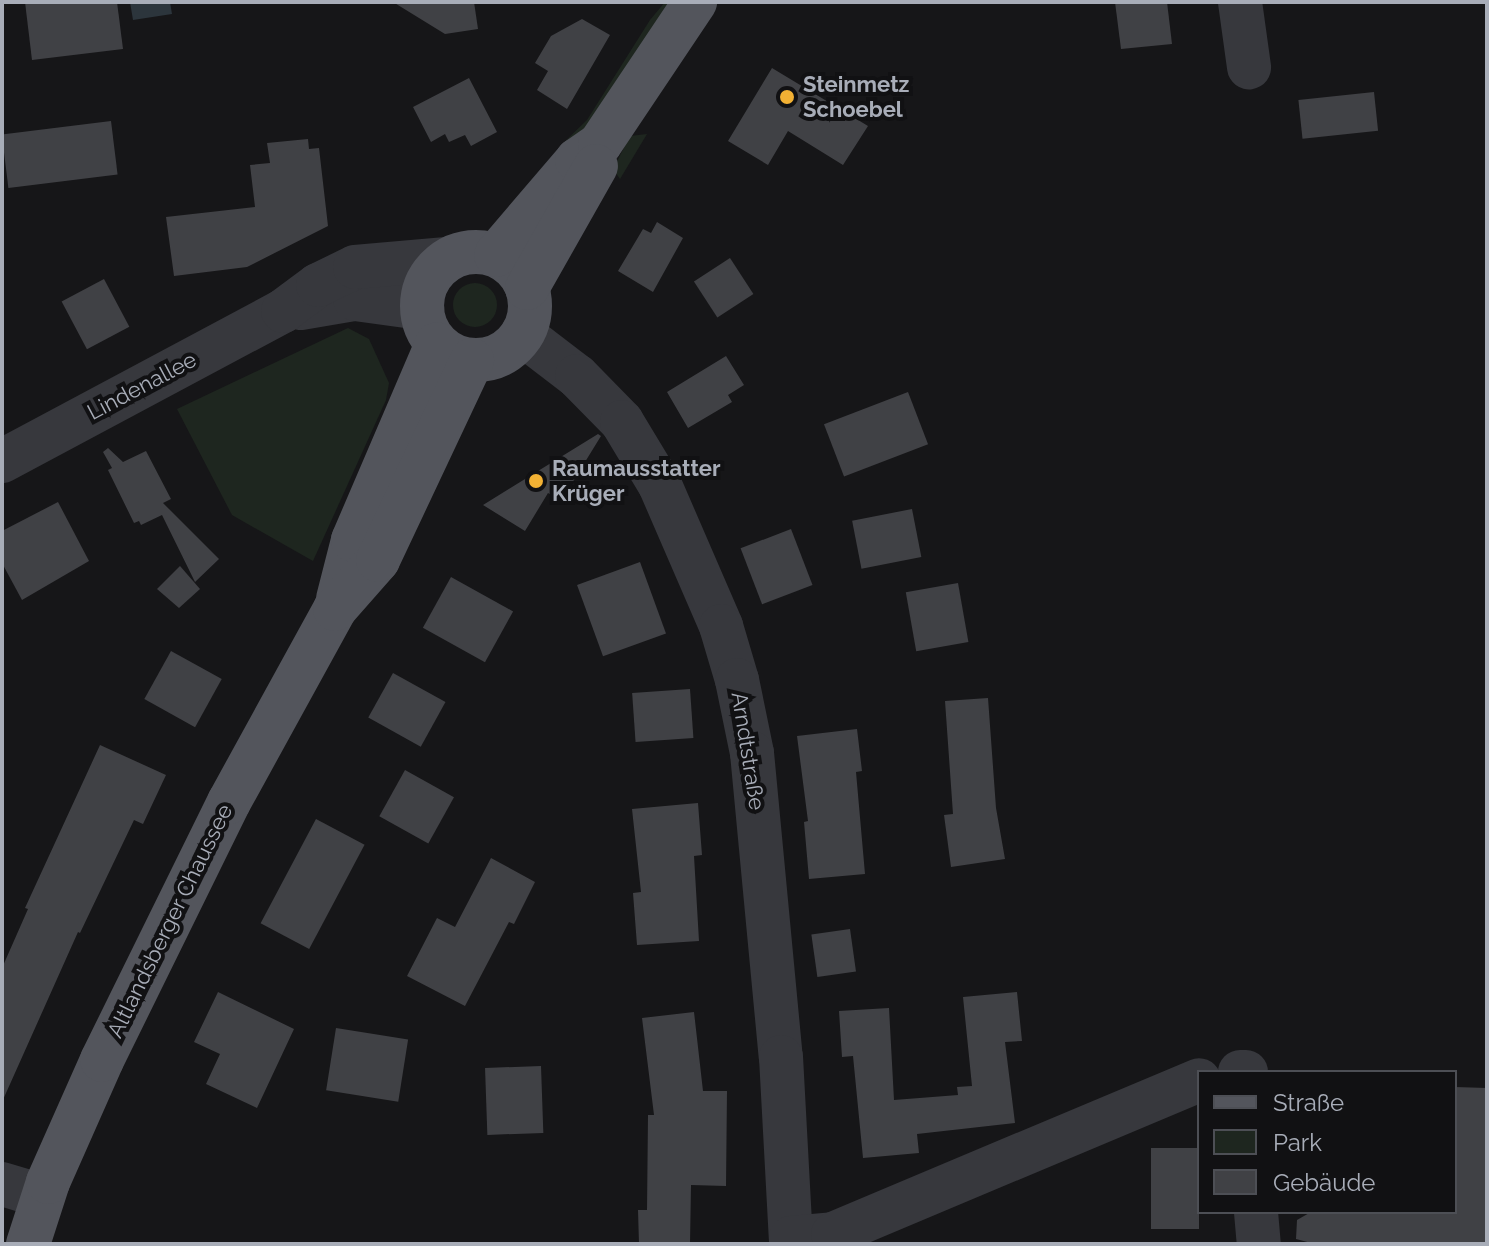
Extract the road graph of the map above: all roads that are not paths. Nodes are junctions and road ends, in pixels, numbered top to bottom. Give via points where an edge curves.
1 (695, 2) edge
2 (1240, 2) edge
3 (1249, 67) dead end
4 (600, 144) junction
5 (496, 255) junction
6 (447, 259) junction
7 (527, 288) junction
8 (283, 311) junction
9 (522, 334) junction
10 (444, 337) junction
11 (2, 461) edge
12 (1197, 1081) edge
13 (22, 1190) edge
14 (1256, 1214) edge
15 (791, 1241) edge
16 (28, 1244) edge
17 (1259, 1244) edge

1 - 4 main road
2 - 3 street
4 - 5 main road via 577,160
4 - 7 main road via 594,174
5 - 6 main road via 463,253
5 - 7 main road via 510,263
6 - 8 street, Lindenallee via 355,267
6 - 10 main road, Altlandsberger Chaussee via 428,280
7 - 9 main road via 528,319
8 - 10 street, Lindenallee via 355,299
8 - 11 street, Lindenallee
9 - 10 main road via 501,354
9 - 15 street, Arndtstraße via 577,376 622,422 660,485 721,626 752,753 781,1057
10 - 13 main road, Altlandsberger Chaussee via 378,560 335,609 197,864 102,1060
12 - 15 street, Arndtstraße via 833,1234
13 - 16 main road, Altlandsberger Chaussee
14 - 17 street

